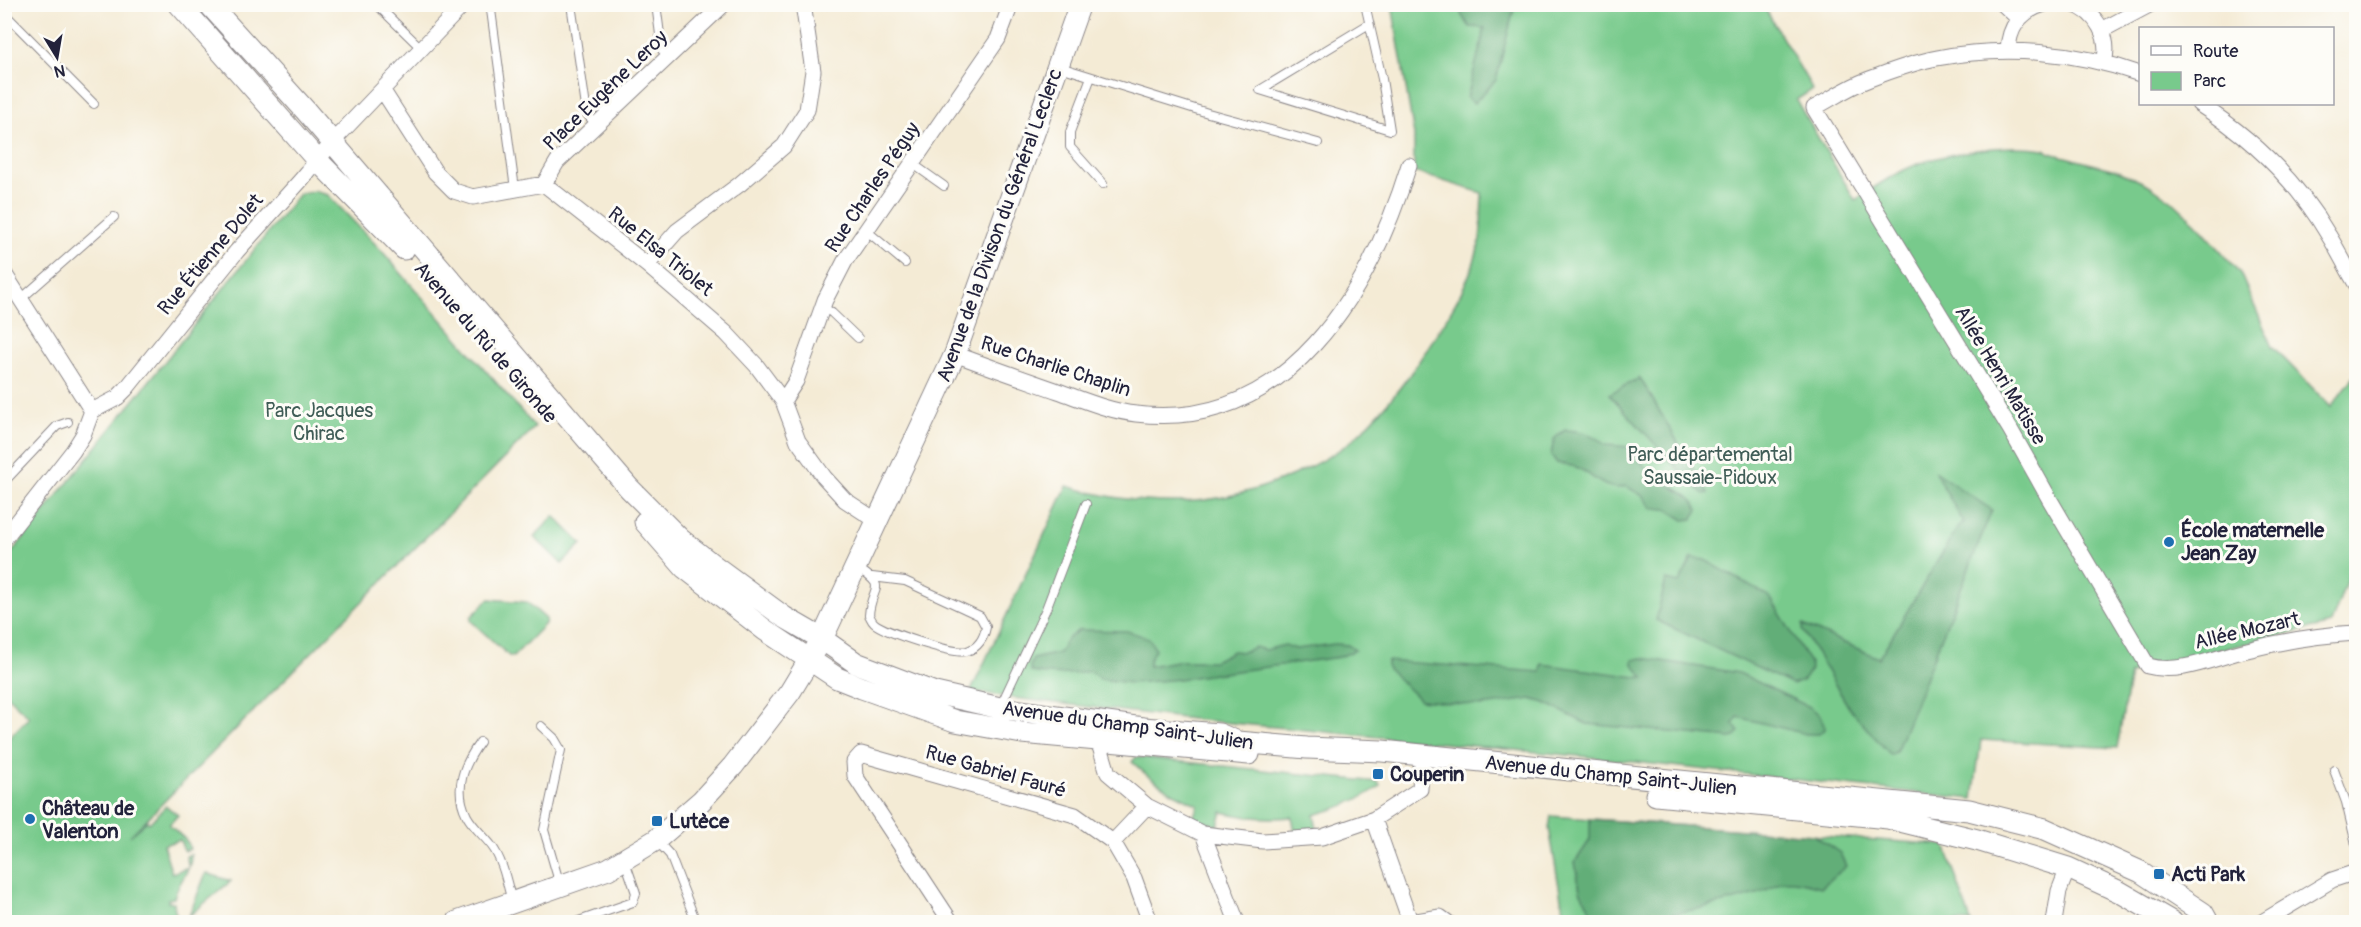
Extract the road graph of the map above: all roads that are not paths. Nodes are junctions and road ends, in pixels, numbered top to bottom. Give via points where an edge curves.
1 (179, 4) edge
2 (209, 4) edge
3 (376, 4) edge
4 (464, 4) edge
5 (488, 4) edge
6 (571, 4) edge
7 (656, 4) edge
8 (724, 4) edge
9 (803, 4) edge
10 (1011, 4) edge
11 (1080, 4) edge
12 (1365, 4) edge
13 (2003, 4) edge
14 (2044, 4) edge
15 (2072, 4) edge
16 (2151, 4) edge
17 (4, 13) edge
18 (2018, 18) junction
19 (1369, 24) junction
20 (2102, 30) junction
21 (422, 49) junction
22 (2008, 50) junction
23 (670, 58) junction
24 (2104, 63) junction
25 (1058, 67) junction
26 (2139, 74) edge
27 (1091, 77) junction
28 (383, 91) junction
29 (94, 104) dead end
30 (2200, 105) edge
31 (597, 126) junction
32 (332, 142) junction
33 (1318, 143) dead end
34 (318, 161) junction
35 (913, 164) junction
36 (1409, 165) dead end
37 (544, 184) junction
38 (1103, 184) dead end
39 (944, 186) dead end
40 (515, 189) junction
41 (114, 217) dead end
42 (867, 231) junction
43 (905, 263) dead end
44 (647, 265) junction
45 (4, 273) edge
46 (2356, 284) edge
47 (21, 299) junction
48 (823, 307) junction
49 (858, 338) dead end
50 (955, 354) junction
51 (783, 401) junction
52 (92, 411) junction
53 (68, 422) dead end
54 (4, 482) edge
55 (1086, 504) dead end
56 (877, 521) junction
57 (4, 539) edge
58 (864, 572) junction
59 (2356, 633) edge
60 (822, 639) junction
61 (809, 660) junction
62 (2148, 666) joint
63 (1000, 708) junction
64 (1116, 725) junction
65 (541, 726) dead end
66 (1098, 740) junction
67 (480, 742) dead end
68 (1382, 751) junction
69 (1421, 769) junction
70 (2334, 770) dead end
71 (1147, 806) junction
72 (1374, 819) junction
73 (1203, 834) junction
74 (656, 840) junction
75 (1113, 842) junction
76 (2356, 844) edge
77 (624, 860) junction
78 (2068, 868) junction
79 (2356, 872) edge
80 (561, 886) junction
81 (513, 903) junction
82 (457, 922) edge
83 (576, 922) edge
84 (696, 922) edge
85 (951, 922) edge
86 (1150, 922) edge
87 (1237, 922) edge
88 (1409, 922) edge
89 (1447, 922) edge
90 (2054, 922) edge
91 (2172, 922) edge
92 (2208, 922) edge
93 (2262, 922) edge

1 - 34 main road, Avenue du Rû de Gironde
2 - 32 main road, Avenue du Rû de Gironde
3 - 21 lane
4 - 21 street, Rue Étienne Dolet
5 - 40 lane
6 - 31 lane via 587,114
7 - 23 lane via 662,50
8 - 23 street, Place Eugène Leroy
9 - 44 street via 813,71 807,110 784,146 676,231
10 - 35 street, Rue Charles Péguy via 998,39
11 - 25 main road, Avenue de la Divison du Général Leclerc
12 - 19 lane
13 - 18 street
14 - 18 street
15 - 20 street via 2089,14
16 - 20 street
17 - 29 lane
18 - 22 street via 2010,32
19 - 19 lane via 1390,130 1260,90
20 - 24 street via 2106,45
21 - 28 street, Rue Étienne Dolet
22 - 24 street
22 - 62 street, Allée Henri Matisse via 1936,58 1865,80 1814,108 2010,429
23 - 31 street, Place Eugène Leroy
24 - 26 street
25 - 27 lane
25 - 50 main road, Avenue de la Divison du Général Leclerc
27 - 33 lane
27 - 38 lane via 1070,132 1070,147
28 - 32 street, Rue Étienne Dolet
28 - 40 street via 435,172 454,191 473,197
30 - 46 street via 2246,137 2294,185
31 - 37 street, Place Eugène Leroy via 557,162
32 - 34 street, Rue Étienne Dolet
32 - 60 main road, Avenue du Rû de Gironde via 629,488 680,539 713,565 784,617
34 - 52 street, Rue Étienne Dolet via 237,250 126,389
34 - 61 main road, Avenue du Rû de Gironde via 391,234 685,568
35 - 39 lane
35 - 42 street, Rue Charles Péguy
36 - 50 street, Rue Charlie Chaplin via 1395,212 1338,315 1286,372 1239,400 1180,416 1134,414 1103,407
37 - 40 street
37 - 44 street, Rue Elsa Triolet
41 - 47 lane
42 - 43 lane
42 - 48 street, Rue Charles Péguy via 845,261
44 - 51 street, Rue Elsa Triolet via 726,333
45 - 47 street
47 - 52 street
48 - 49 lane
48 - 51 street, Rue Charles Péguy via 795,381
50 - 56 main road, Avenue de la Divison du Général Leclerc
51 - 56 street, Rue Elsa Triolet via 798,441 824,477 845,500
52 - 57 street via 73,451
53 - 54 lane via 57,426
55 - 63 lane via 1046,609
56 - 58 main road, Avenue de la Divison du Général Leclerc
58 - 58 lane via 905,581 980,616 986,627 979,644 967,651 952,651 876,624 869,615 877,591
58 - 60 main road, Avenue de la Divison du Général Leclerc
59 - 62 street, Allée Mozart via 2292,640 2172,670
60 - 61 main road, Avenue de la Divison du Général Leclerc
60 - 63 main road, Avenue du Champ Saint-Julien via 856,663 935,693
61 - 66 main road, Avenue du Champ Saint-Julien via 837,678 955,721 1022,733
61 - 74 main road, Avenue de la Divison du Général Leclerc via 734,766
63 - 64 main road, Avenue du Champ Saint-Julien
64 - 66 main road
64 - 68 main road, Avenue du Champ Saint-Julien via 1219,734 1238,742
65 - 80 lane via 561,750 544,825 547,848
66 - 69 main road, Avenue du Champ Saint-Julien
66 - 71 street via 1108,773
67 - 81 lane via 465,765 462,797 467,816 492,846
68 - 69 main road via 1411,759
68 - 92 main road, Avenue du Champ Saint-Julien via 1970,810 2045,829 2141,872 2203,913
69 - 72 street via 1420,789
69 - 78 main road, Avenue du Champ Saint-Julien via 1888,818
70 - 76 lane
71 - 73 street
71 - 75 street
72 - 73 street via 1322,837 1263,841
72 - 88 street
73 - 87 street
74 - 77 main road, Avenue de la Divison du Général Leclerc
74 - 84 lane via 670,855
75 - 85 street, Rue Gabriel Fauré via 1075,815 861,754 854,762 855,776
75 - 86 street, Rue Gabriel Fauré via 1134,878
77 - 80 main road, Avenue de la Divison du Général Leclerc
77 - 83 lane via 636,893 633,902
78 - 90 street
78 - 91 main road, Avenue du Champ Saint-Julien
79 - 93 street via 2332,880
80 - 81 main road, Avenue de la Divison du Général Leclerc
81 - 82 main road, Avenue de la Divison du Général Leclerc
88 - 89 street via 1440,917

